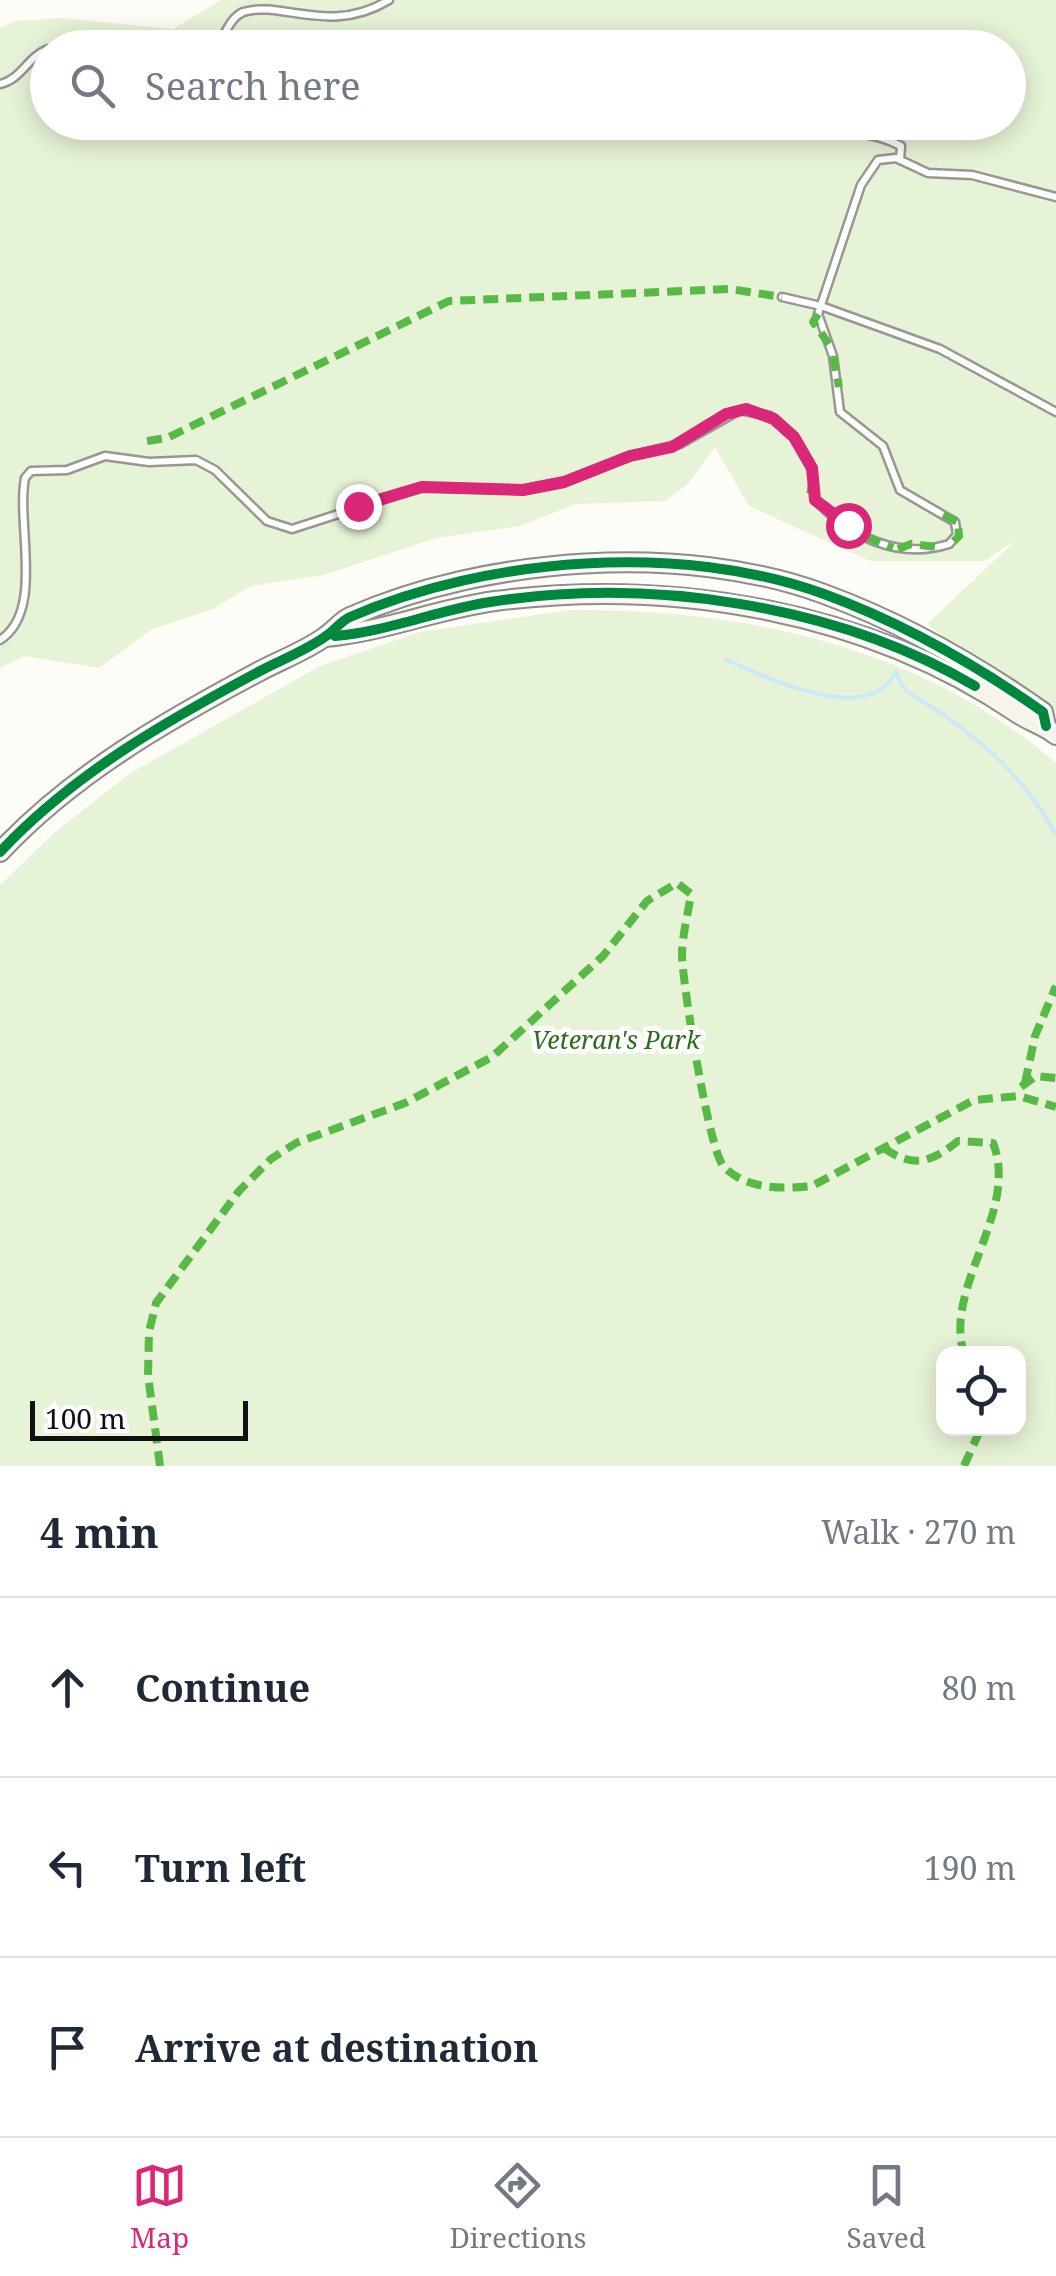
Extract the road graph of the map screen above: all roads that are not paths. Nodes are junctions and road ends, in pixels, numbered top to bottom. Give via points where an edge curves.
1 (389, 0) edge
2 (226, 30) edge
3 (30, 61) edge
4 (0, 84) edge
5 (886, 140) edge
6 (900, 160) junction
7 (1056, 197) edge
8 (782, 297) dead end
9 (821, 306) junction
10 (1056, 412) edge
11 (324, 638) junction
12 (0, 640) edge
13 (1051, 730) edge
14 (0, 852) edge

1 - 2 lane via 338,16 249,10
3 - 4 lane
5 - 6 lane via 901,146
6 - 7 lane via 928,173 972,175
6 - 9 lane via 878,160 861,185
8 - 9 lane
9 - 10 lane via 940,349
9 - 12 lane via 818,322 833,356 840,412 883,446 900,490 955,522 957,535 949,544 898,548 874,542 815,500 811,465 785,427 746,409 672,447 564,482 523,490 422,487 292,529 266,521 196,460 105,456 67,470 31,471 25,478 24,608 15,629
11 - 13 main road via 493,602 687,598 844,629 951,672
11 - 13 main road via 346,619 424,592 537,566 728,572 821,593 879,617 998,680 1044,712
11 - 14 main road via 126,748 62,793

